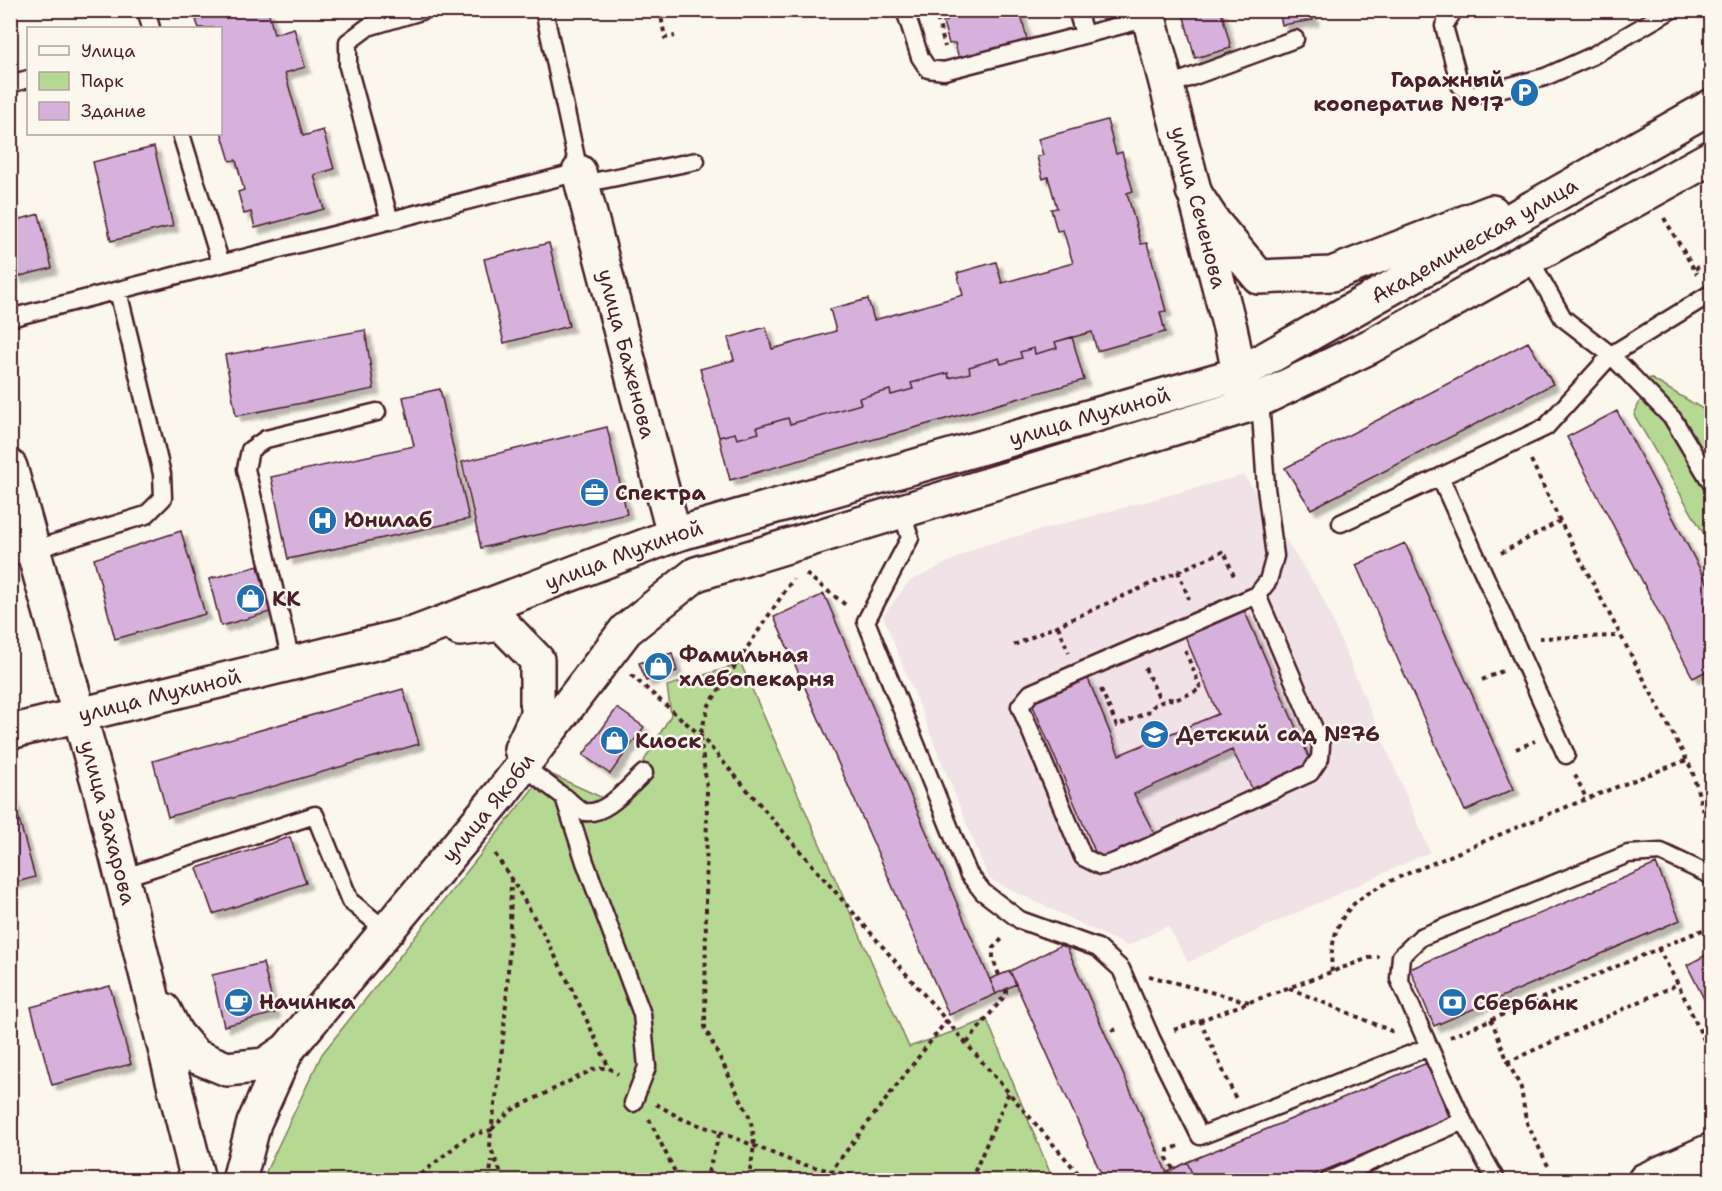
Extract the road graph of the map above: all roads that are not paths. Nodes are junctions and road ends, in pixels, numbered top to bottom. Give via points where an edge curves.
1 (146, 10) edge
2 (425, 10) edge
3 (544, 10) edge
4 (905, 10) edge
5 (1077, 10) edge
6 (1454, 10) edge
7 (1671, 10) edge
8 (1148, 14) edge
9 (151, 27) edge
10 (1084, 34) junction
11 (1295, 39) dead end
12 (27, 79) edge
13 (10, 84) edge
14 (1167, 86) junction
15 (1712, 106) edge
16 (181, 135) edge
17 (1712, 157) edge
18 (696, 161) dead end
19 (1603, 168) junction
20 (581, 178) junction
21 (1193, 191) junction
22 (390, 221) junction
23 (1529, 258) junction
24 (221, 264) junction
25 (118, 291) junction
26 (1710, 294) dead end
27 (10, 318) edge
28 (1611, 355) junction
29 (1239, 374) junction
30 (1253, 403) junction
31 (376, 412) dead end
32 (10, 467) edge
33 (1440, 477) junction
34 (1712, 484) edge
35 (902, 513) junction
36 (1341, 523) dead end
37 (674, 535) junction
38 (22, 554) edge
39 (696, 573) joint
40 (1250, 598) junction
41 (416, 633) junction
42 (292, 665) junction
43 (77, 714) junction
44 (10, 732) edge
45 (1566, 755) dead end
46 (522, 765) junction
47 (644, 773) dead end
48 (500, 795) junction
49 (564, 797) junction
50 (1712, 876) edge
51 (122, 878) junction
52 (387, 931) junction
53 (145, 970) junction
54 (1429, 1047) junction
55 (287, 1050) junction
56 (635, 1099) road end
57 (1463, 1121) junction
58 (1712, 1150) edge
59 (193, 1177) edge
60 (239, 1180) edge
61 (1329, 1180) edge
62 (1496, 1180) edge
63 (1646, 1180) edge

1 - 9 lane
2 - 22 lane via 368,27 348,42 348,67
3 - 20 lane
4 - 10 lane via 920,57 928,69 944,71
5 - 10 lane
6 - 7 lane via 1444,26 1460,86 1472,96 1545,77 1592,56
8 - 10 lane
8 - 14 main road, улица Сеченова
11 - 14 lane
12 - 13 lane
14 - 21 main road, улица Сеченова
15 - 19 main road, Академическая улица
16 - 24 lane
17 - 23 main road, улица Мухиной
18 - 20 lane
19 - 21 main road via 1332,274 1259,277
19 - 29 main road, Академическая улица
20 - 22 lane
20 - 37 main road, улица Баженова
21 - 29 main road, улица Сеченова
22 - 24 lane
23 - 28 lane via 1563,318
23 - 30 main road, улица Мухиной via 1371,346
24 - 25 lane
25 - 27 lane
25 - 38 lane via 162,474 163,498 146,515
26 - 28 lane
28 - 33 lane via 1546,428
28 - 34 lane via 1673,418
29 - 30 main road, улица Сеченова
29 - 37 main road, улица Мухиной
30 - 35 main road, улица Мухиной
30 - 40 lane via 1275,556 1269,581
31 - 42 lane via 266,439 250,450 246,469
32 - 38 main road, улица Захарова
33 - 36 lane
33 - 45 lane
35 - 39 main road, улица Мухиной
35 - 54 lane via 910,538 866,621 968,873 983,892 1020,920 1098,948 1121,969 1200,1136
37 - 41 main road, улица Мухиной
38 - 43 main road, улица Захарова via 64,654
39 - 46 main road, улица Якоби via 626,630
40 - 40 lane via 1031,693 1020,706 1083,857 1101,866 1115,862 1310,773 1320,758 1320,745
41 - 42 main road, улица Мухиной
41 - 48 main road via 502,624 537,660 537,715
42 - 43 main road, улица Мухиной
43 - 44 main road, улица Мухиной
43 - 51 main road, улица Захарова
46 - 48 main road, улица Якоби
46 - 49 lane
47 - 49 lane via 595,812 582,812
48 - 52 main road, улица Якоби
49 - 56 lane via 642,1014 647,1067
50 - 54 lane via 1661,852 1628,854 1421,937 1401,956 1399,979
51 - 52 lane via 315,815 350,901
51 - 53 main road, улица Захарова
52 - 55 main road, улица Якоби
53 - 55 main road via 177,1034 195,1056 226,1069 265,1065
53 - 59 main road, улица Захарова
54 - 57 lane
55 - 60 main road via 254,1123
57 - 61 lane
57 - 62 lane
58 - 63 main road

